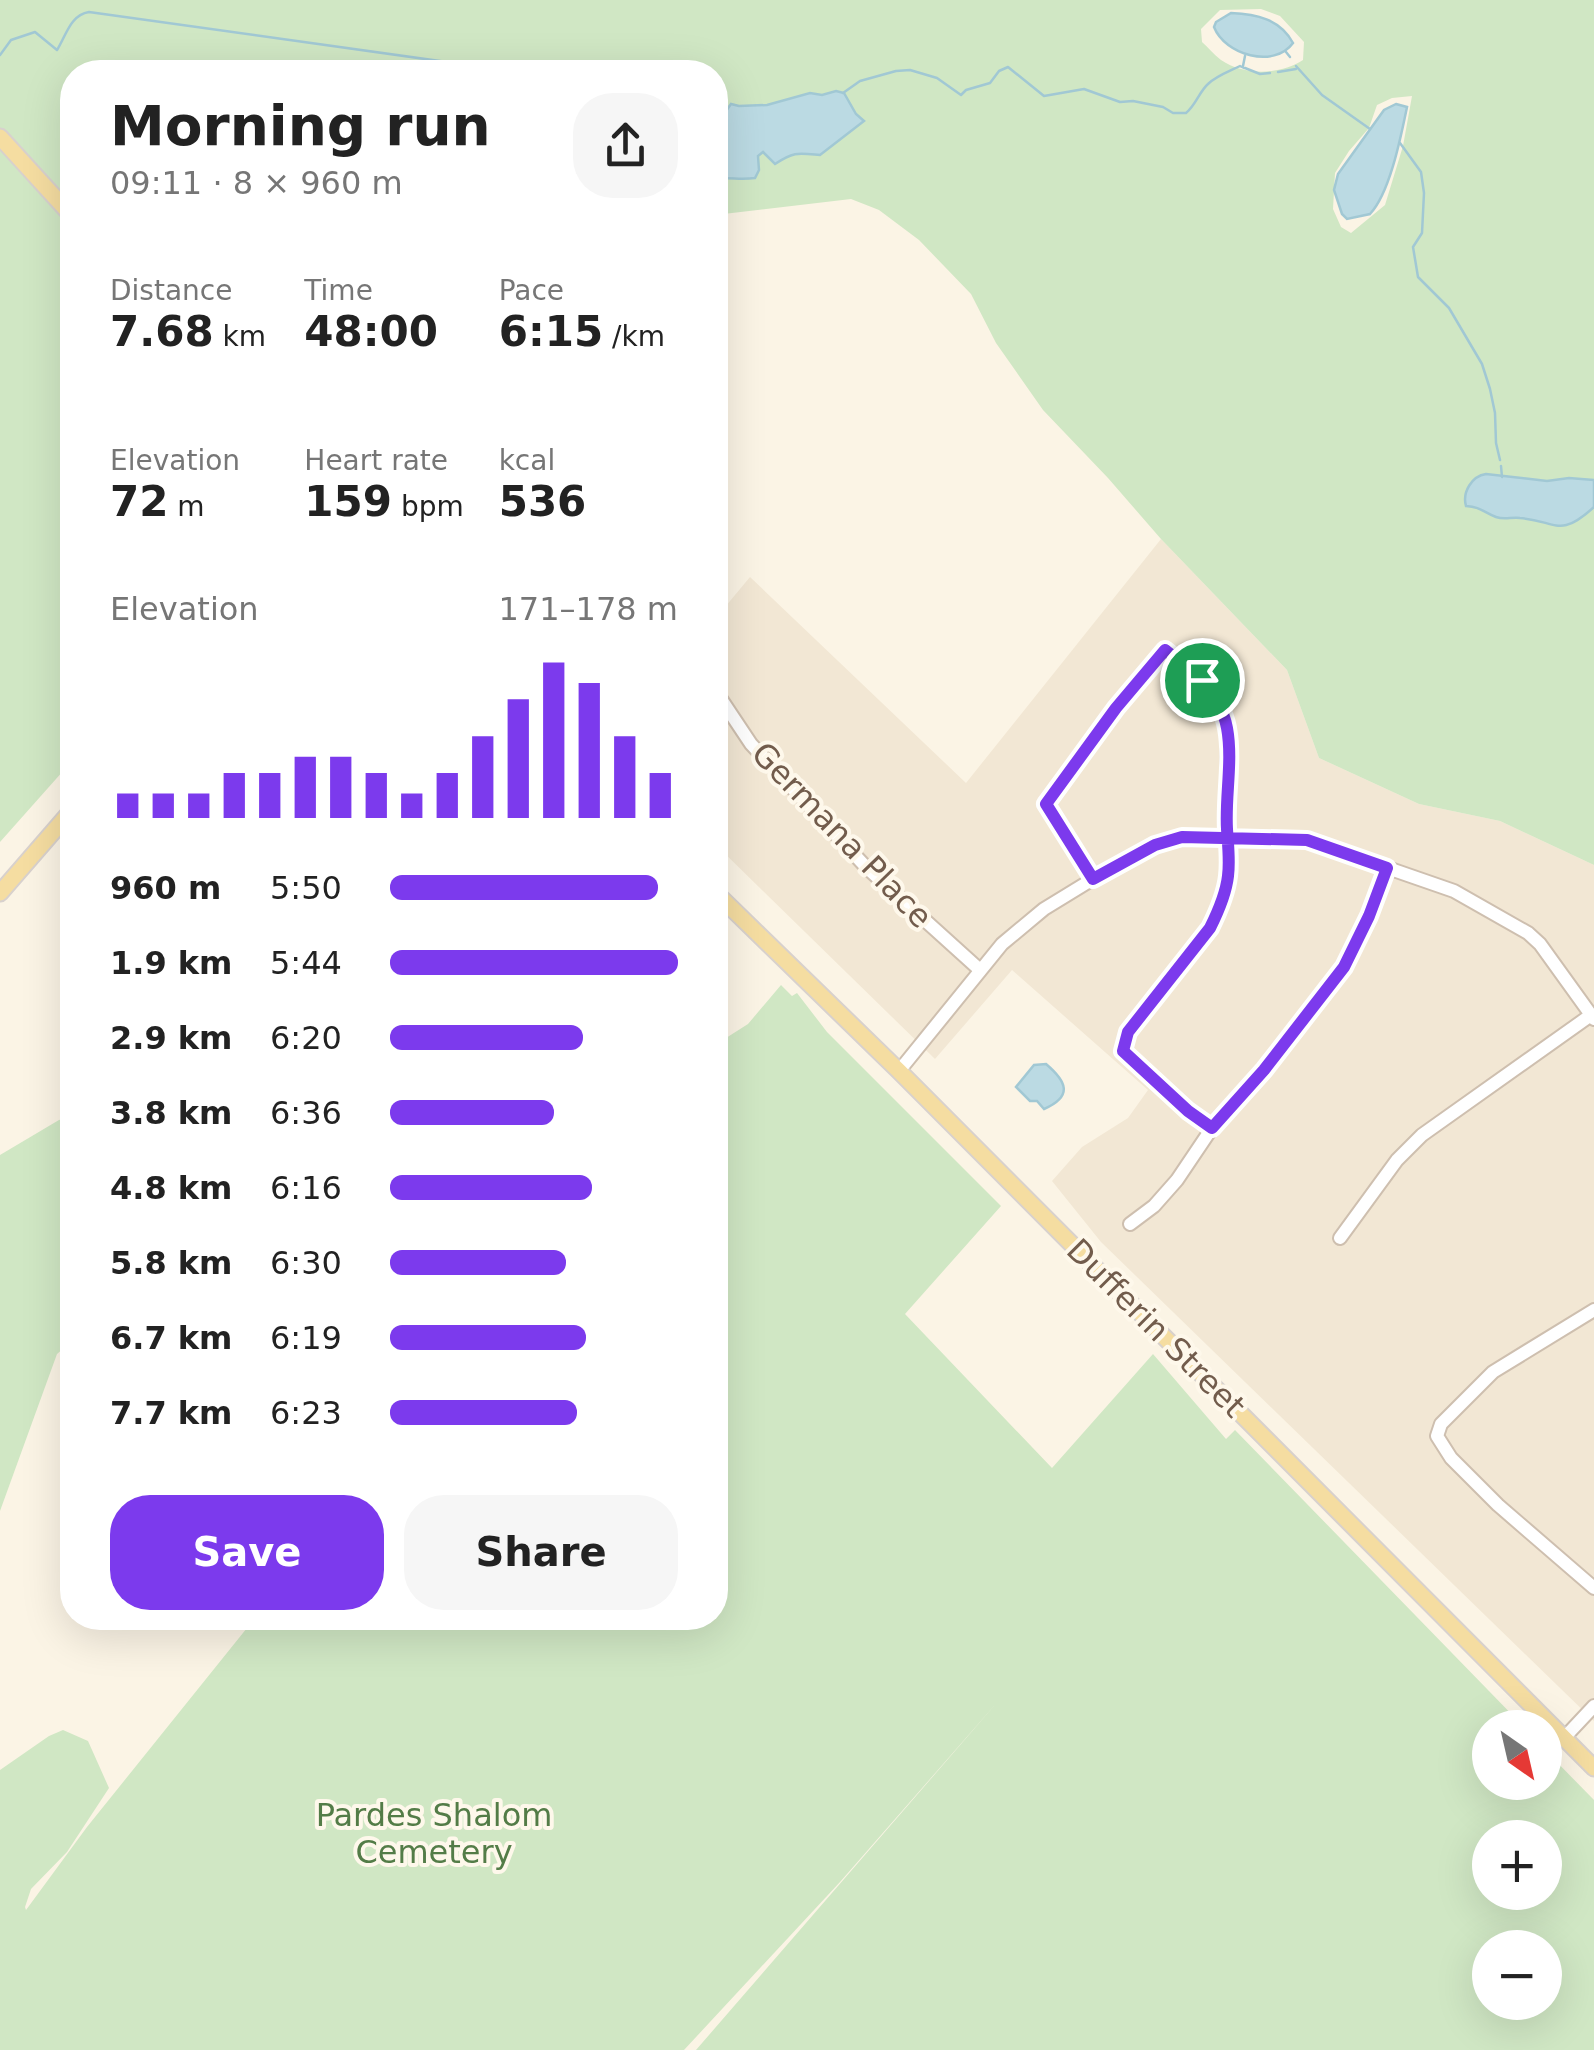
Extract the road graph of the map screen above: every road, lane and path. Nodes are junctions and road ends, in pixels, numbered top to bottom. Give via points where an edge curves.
1 (0, 137) edge
2 (60, 203) edge
3 (728, 710) edge
4 (60, 824) edge
5 (1228, 838) junction
6 (1387, 868) junction
7 (1093, 879) junction
8 (0, 893) edge
9 (728, 905) edge
10 (980, 970) junction
11 (1593, 1017) edge
12 (899, 1071) junction
13 (1212, 1128) junction
14 (1130, 1224) dead end
15 (1340, 1238) dead end
16 (1594, 1310) edge
17 (1594, 1588) edge
18 (1594, 1706) edge
19 (1564, 1738) junction
20 (1594, 1768) edge

1 - 2 main road
3 - 10 street, Germana Place via 751,744 866,867
4 - 8 main road
5 - 6 street via 1307,840
5 - 7 street via 1182,837 1155,845
5 - 7 street via 1227,727 1202,680 1165,650 1046,804
5 - 13 street via 1228,878 1217,914 1128,1032 1123,1051
6 - 11 street via 1454,891 1528,933
6 - 13 street via 1344,967
7 - 10 street via 1044,910
9 - 12 main road, Dufferin Street
10 - 12 street
11 - 15 street via 1422,1135
12 - 19 main road, Dufferin Street
13 - 14 street via 1154,1206
16 - 17 street via 1493,1372 1436,1436 1498,1505
18 - 19 street
19 - 20 main road, Dufferin Street

